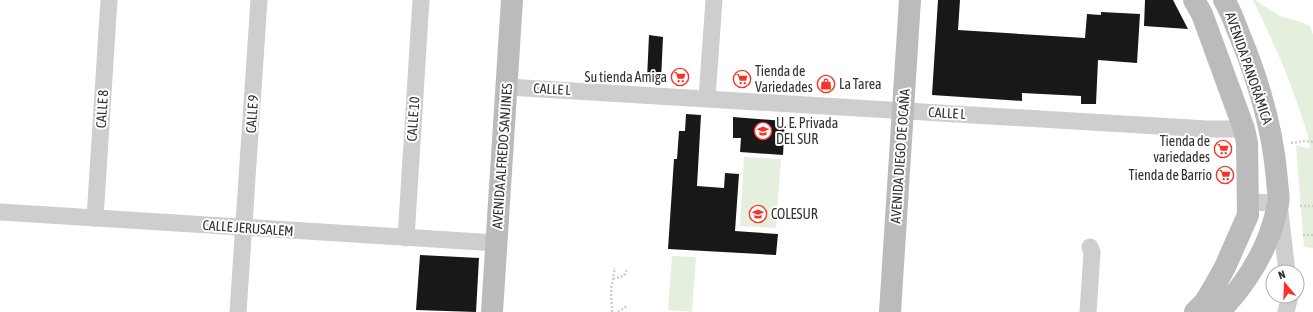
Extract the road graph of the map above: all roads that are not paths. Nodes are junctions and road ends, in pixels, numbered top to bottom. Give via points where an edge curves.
1 (109, 0) edge
2 (259, 0) edge
3 (421, 0) edge
4 (512, 0) edge
5 (714, 0) edge
6 (910, 0) edge
7 (1194, 0) edge
8 (1224, 0) edge
9 (507, 87) junction
10 (707, 98) junction
11 (903, 110) junction
12 (1270, 128) junction
13 (1244, 129) junction
14 (1248, 202) junction
15 (1279, 203) junction
16 (0, 212) edge
17 (95, 218) junction
18 (244, 228) junction
19 (406, 238) junction
20 (497, 243) junction
21 (1090, 247) dead end
22 (1286, 264) edge
23 (238, 312) edge
24 (492, 312) edge
25 (890, 312) edge
26 (1088, 312) edge
27 (1195, 312) edge
28 (1219, 312) edge

1 - 17 street, CALLE 8
2 - 18 street, CALLE 9
3 - 19 street, CALLE 10
4 - 9 main road, AVENIDA ALFREDO SANJINES
5 - 10 street
6 - 11 main road, AVENIDA DIEGO DE OCAÑA
7 - 13 main road, AVENIDA PANORÁMICA via 1202,14
8 - 12 main road, AVENIDA PANORÁMICA via 1246,50
9 - 10 street, CALLE L
9 - 20 main road, AVENIDA ALFREDO SANJINES
10 - 11 street, CALLE L
11 - 13 street, CALLE L
11 - 25 main road, AVENIDA DIEGO DE OCAÑA
12 - 13 main road
12 - 15 main road, AVENIDA PANORÁMICA
13 - 14 main road, AVENIDA PANORÁMICA via 1247,143
14 - 15 street
14 - 27 main road, AVENIDA PANORÁMICA via 1248,215 1225,267 1205,302
15 - 22 street
15 - 28 main road, AVENIDA PANORÁMICA via 1268,239 1255,267
16 - 17 street, CALLE JERUSALEM
17 - 18 street, CALLE JERUSALEM
18 - 19 street, CALLE JERUSALEM
18 - 23 street, CALLE 9
19 - 20 street, CALLE JERUSALEM
20 - 24 main road, AVENIDA ALFREDO SANJINES
21 - 26 street via 1092,252

